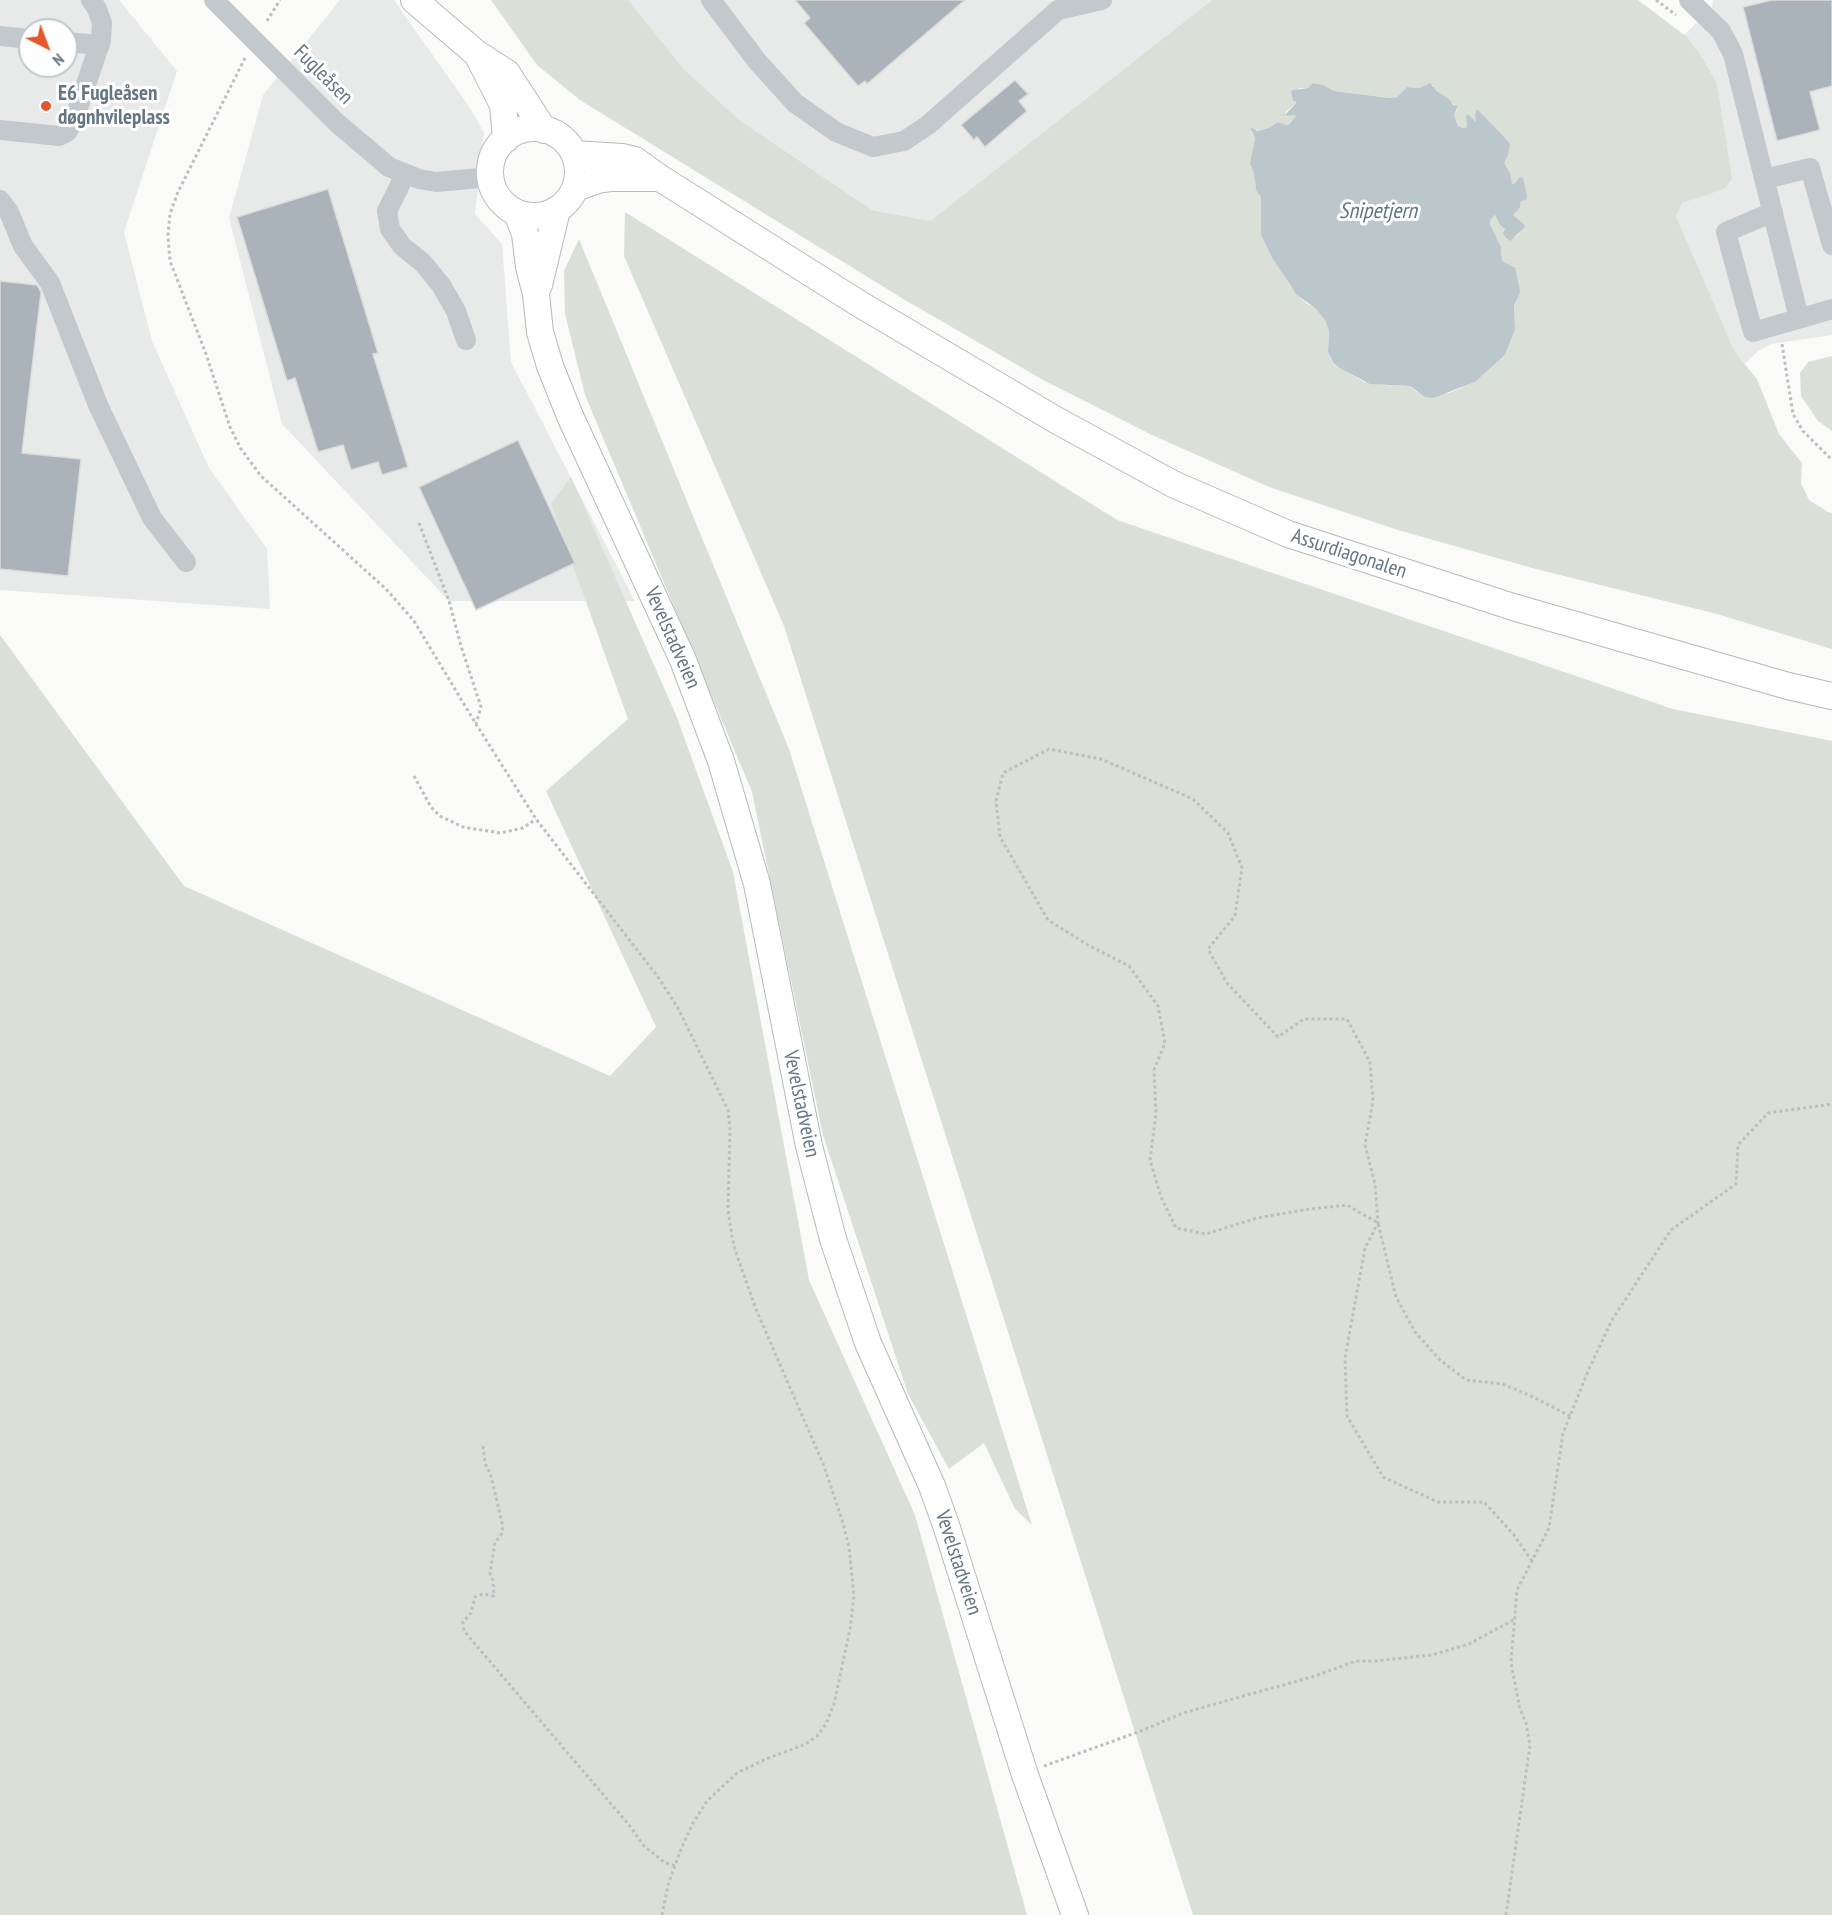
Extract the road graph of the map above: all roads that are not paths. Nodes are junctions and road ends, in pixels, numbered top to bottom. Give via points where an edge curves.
1 (91, 0) edge
2 (214, 0) edge
3 (414, 0) edge
4 (711, 0) edge
5 (1102, 0) edge
6 (1689, 0) edge
7 (1054, 5) edge
8 (0, 36) edge
9 (18, 38) edge
10 (78, 43) edge
11 (100, 45) junction
12 (476, 53) junction
13 (0, 130) edge
14 (544, 130) junction
15 (506, 139) junction
16 (574, 154) junction
17 (405, 175) junction
18 (491, 177) junction
19 (660, 178) junction
20 (1765, 179) junction
21 (575, 188) junction
22 (0, 200) edge
23 (557, 210) junction
24 (1773, 212) junction
25 (517, 213) junction
26 (1832, 245) edge
27 (536, 294) junction
28 (1832, 309) edge
29 (1799, 318) junction
30 (466, 340) dead end
31 (186, 562) dead end
32 (1832, 696) edge
33 (1075, 1915) edge

1 - 11 street via 102,23
2 - 17 street, Fugleåsen via 362,146 389,168
3 - 12 main road
4 - 7 street via 795,103 836,132 873,147 904,141 928,126
5 - 7 street
6 - 20 street via 1721,31 1733,54
8 - 9 street
10 - 11 street
11 - 13 street via 74,123 67,132 59,136
12 - 14 main road via 507,73
12 - 15 main road via 503,105
14 - 15 main road via 524,130
14 - 16 main road via 562,139
15 - 18 main road via 494,156
16 - 19 main road via 635,160
16 - 21 main road via 578,171
17 - 18 street, Fugleåsen via 436,182
17 - 30 street via 387,211 390,229 441,285
18 - 25 main road, Vevelstadveien via 497,195
19 - 21 main road via 612,178
19 - 32 main road, Assurdiagonalen via 900,328 1173,484 1288,534 1513,607
20 - 24 street
20 - 26 street via 1810,168
21 - 23 main road, Vevelstadveien
22 - 31 street via 23,246 50,283 98,405 152,518
23 - 25 main road via 537,216
23 - 27 main road, Vevelstadveien
24 - 29 street
24 - 29 street via 1726,232 1753,332
25 - 27 main road, Vevelstadveien
27 - 33 main road, Vevelstadveien via 542,340 557,385 683,660 721,761 757,884 809,1146 833,1239 868,1343 946,1525 1024,1772
28 - 29 street

